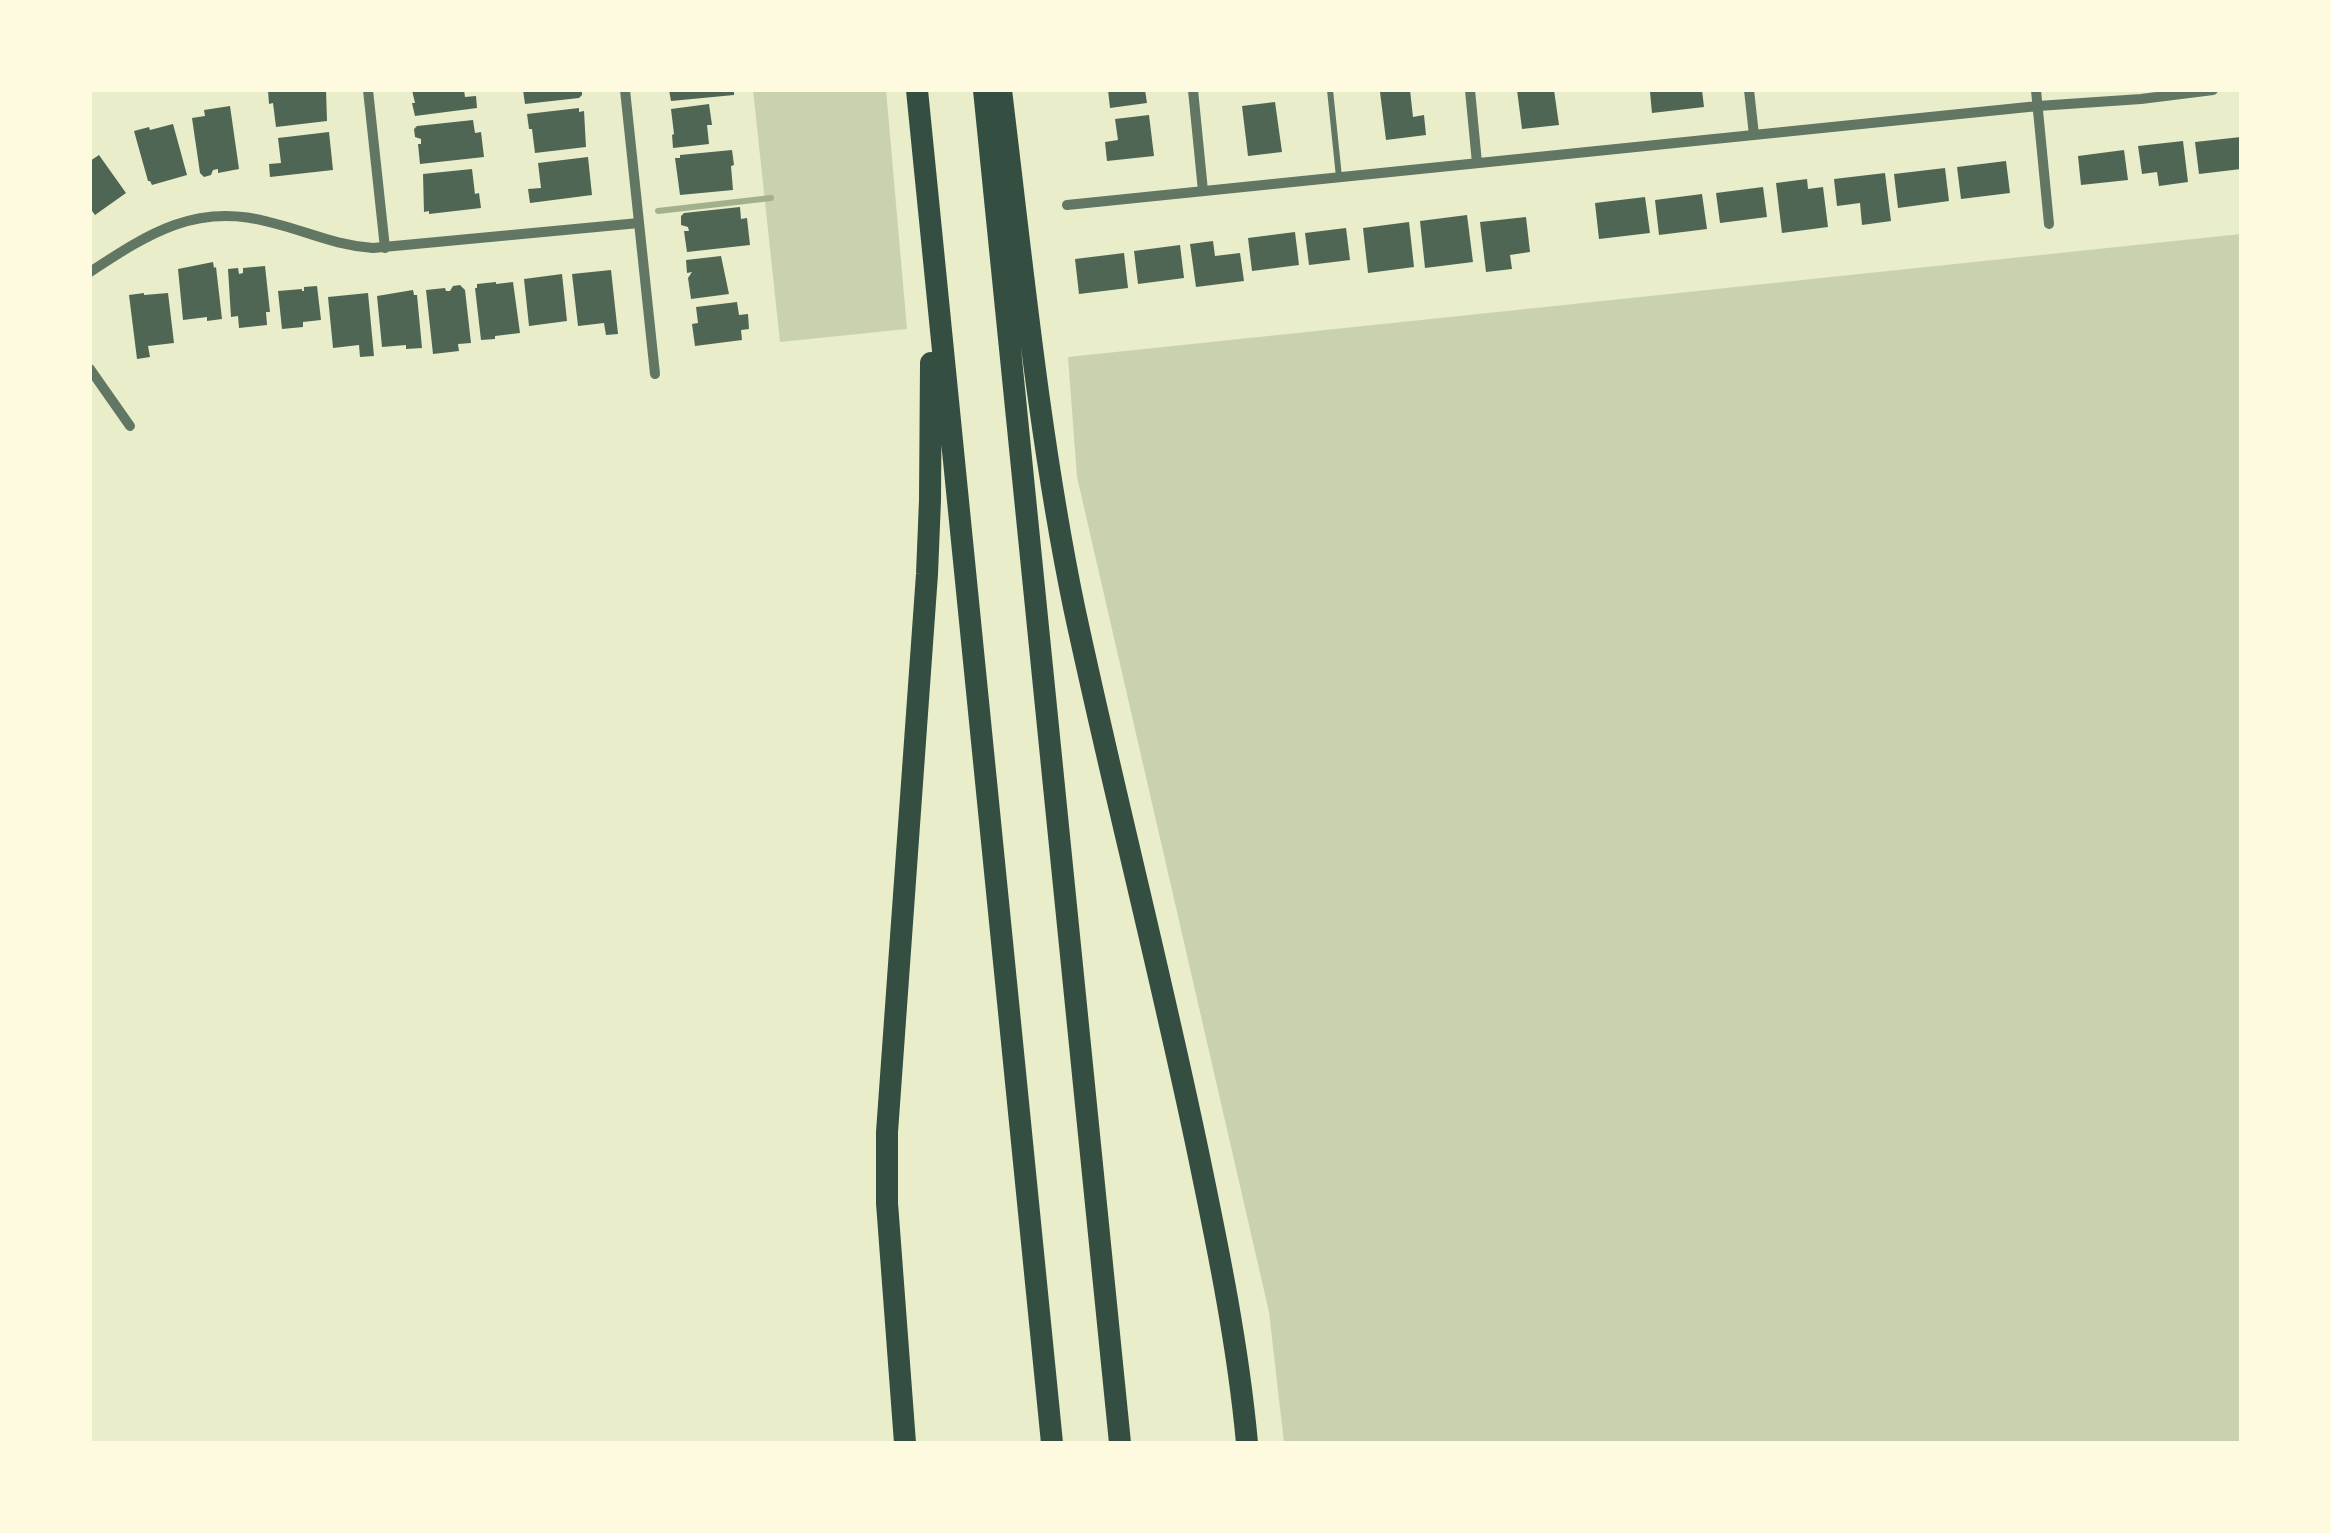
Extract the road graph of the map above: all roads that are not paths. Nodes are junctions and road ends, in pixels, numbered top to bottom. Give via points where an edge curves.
1 (368, 90) edge
2 (624, 90) edge
3 (917, 90) edge
4 (984, 90) edge
5 (1001, 90) edge
6 (1193, 90) edge
7 (1330, 90) edge
8 (1470, 90) edge
9 (1749, 90) edge
10 (2036, 90) edge
11 (2213, 90) edge
12 (2038, 106) junction
13 (1754, 135) junction
14 (1477, 163) junction
15 (926, 175) junction
16 (1339, 177) junction
17 (1203, 191) junction
18 (1067, 204) dead end
19 (639, 223) junction
20 (2049, 224) dead end
21 (385, 248) junction
22 (90, 272) edge
23 (90, 369) edge
24 (654, 374) dead end
25 (130, 426) dead end
26 (905, 1443) edge
27 (1052, 1443) edge
28 (1120, 1443) edge
29 (1246, 1443) edge

1 - 21 street
2 - 19 street
3 - 15 highway
4 - 28 highway
5 - 29 highway via 1060,535 1210,1212
6 - 17 street
7 - 16 lane
8 - 14 street
9 - 13 street
10 - 12 street
11 - 12 street
12 - 13 street
12 - 20 street
13 - 14 street
14 - 16 street
15 - 26 highway via 930,500 887,1132 886,1202
15 - 27 highway
16 - 17 street
17 - 18 street
19 - 21 street
19 - 24 street
21 - 22 street via 346,246 251,218 204,218 155,232
23 - 25 street

